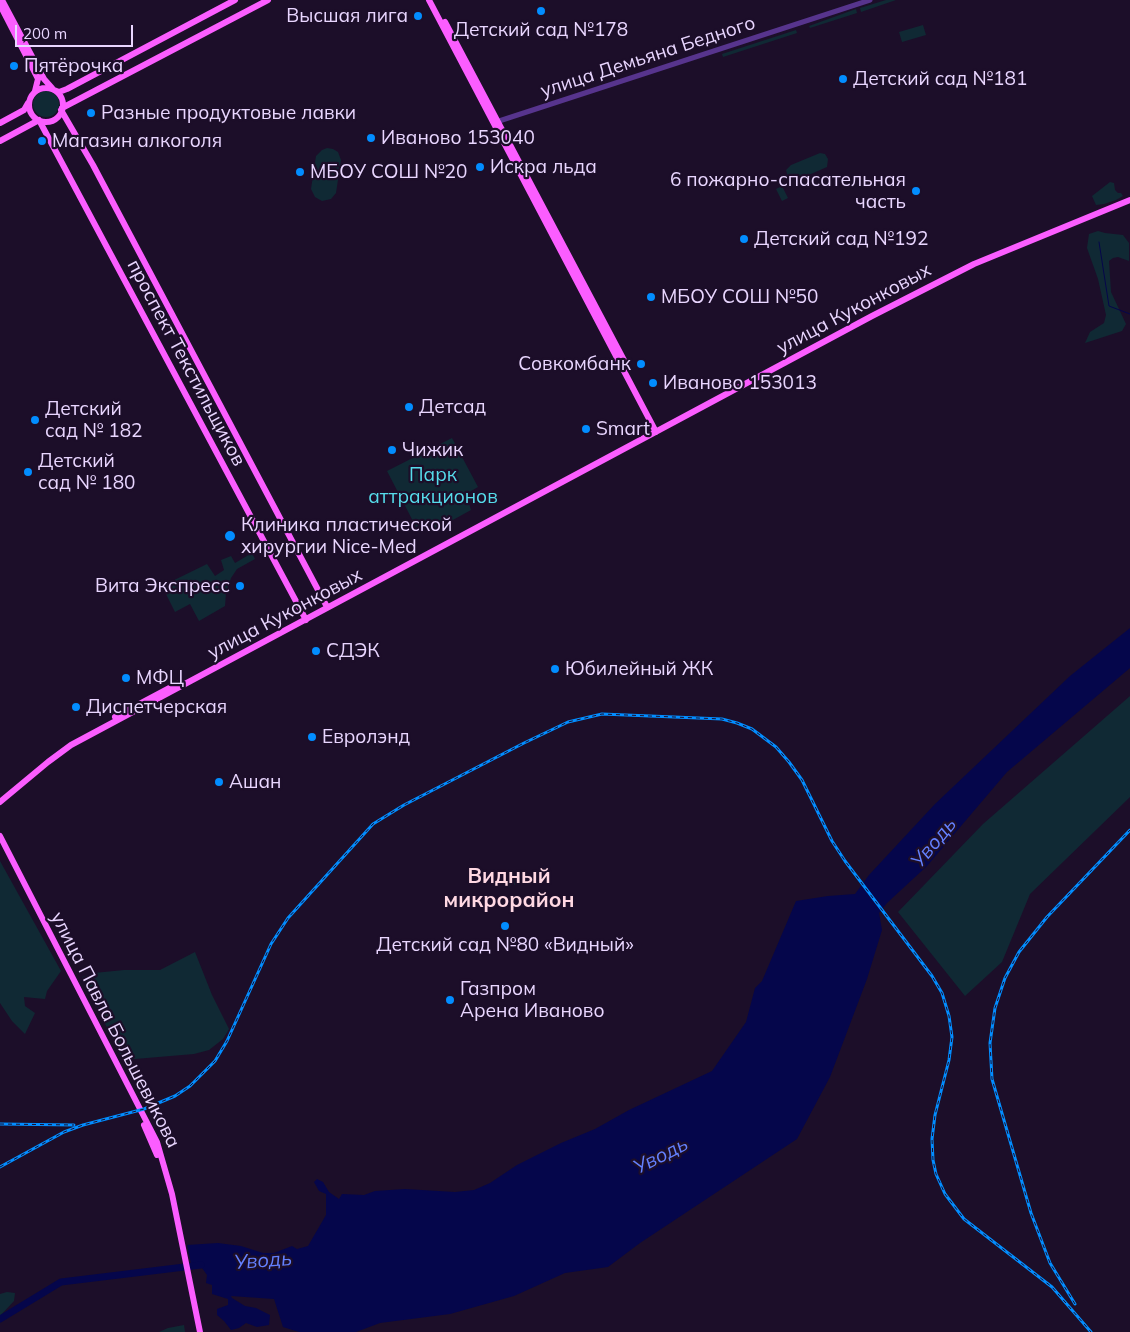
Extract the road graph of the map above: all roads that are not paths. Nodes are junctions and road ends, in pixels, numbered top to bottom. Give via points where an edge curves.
1 (235, 0) edge
2 (268, 0) edge
3 (428, 0) edge
4 (433, 0) edge
5 (870, 0) edge
6 (2, 3) edge
7 (450, 36) junction
8 (53, 89) junction
9 (34, 92) junction
10 (29, 102) junction
11 (62, 109) junction
12 (39, 120) junction
13 (0, 122) edge
14 (496, 122) junction
15 (0, 141) edge
16 (1130, 198) edge
17 (657, 429) junction
18 (540, 492) junction
19 (323, 606) junction
20 (315, 614) junction
21 (305, 618) junction
22 (0, 797) edge
23 (0, 802) edge
24 (0, 836) edge
25 (0, 844) edge
26 (181, 1246) junction
27 (188, 1281) junction
28 (196, 1332) edge
29 (200, 1332) edge

1 - 8 main road via 67,89 59,92
2 - 11 main road
3 - 7 main road
4 - 7 main road
5 - 14 street, улица Демьяна Бедного
6 - 8 main road via 44,79
6 - 9 main road via 38,79
7 - 14 main road
8 - 9 main road via 41,88
8 - 11 main road via 62,99
9 - 10 main road
10 - 12 main road via 30,112
10 - 13 main road via 24,110
11 - 12 main road via 54,119
11 - 19 main road, проспект Текстильщиков
12 - 15 main road
12 - 21 main road, проспект Текстильщиков
14 - 17 main road
16 - 17 main road, улица Куконковых via 974,264 900,300
17 - 18 main road, улица Куконковых
18 - 19 main road, улица Куконковых
18 - 20 main road, улица Куконковых
19 - 20 main road, улица Куконковых
20 - 21 main road, улица Куконковых
21 - 22 main road, улица Куконковых via 70,742
21 - 23 main road, улица Куконковых via 72,745
24 - 26 main road, улица Павла Большевикова via 157,1142 170,1185
25 - 26 main road, улица Павла Большевикова via 153,1144
26 - 27 main road
27 - 28 main road
27 - 29 main road

